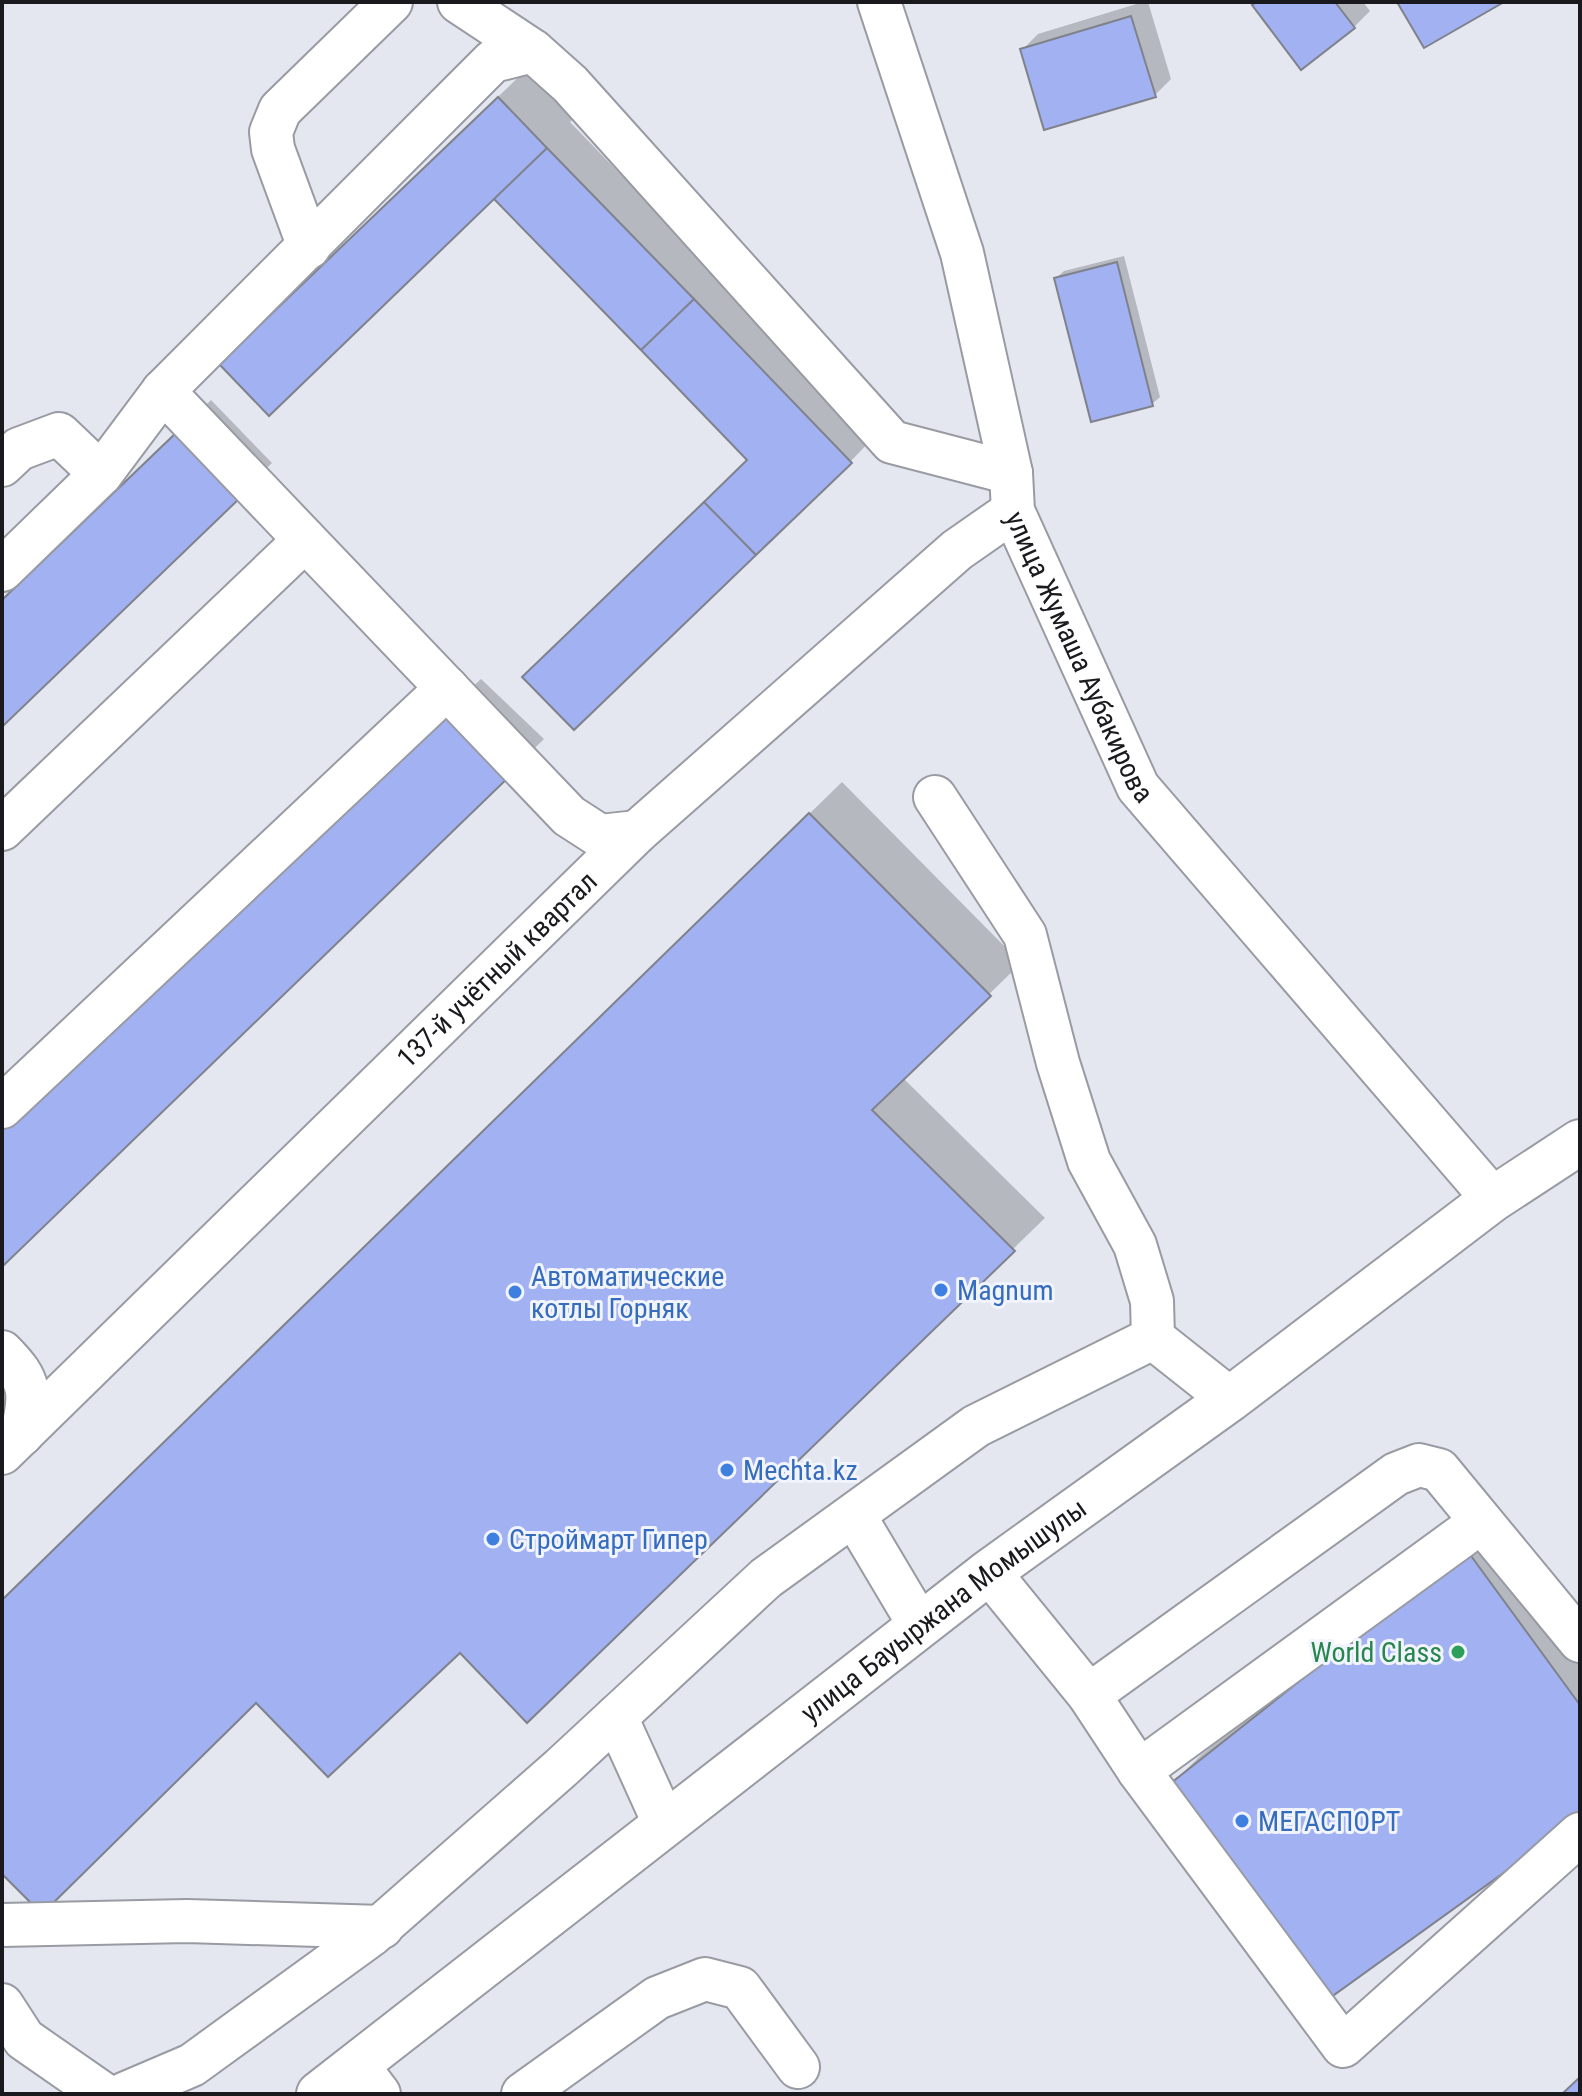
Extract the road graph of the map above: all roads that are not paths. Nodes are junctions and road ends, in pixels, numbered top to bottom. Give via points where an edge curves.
1 (391, 2) edge
2 (459, 2) edge
3 (879, 2) edge
4 (533, 51) junction
5 (309, 247) junction
6 (163, 391) junction
7 (2, 465) edge
8 (101, 474) junction
9 (1012, 492) junction
10 (305, 540) junction
11 (2, 570) edge
12 (447, 688) junction
13 (935, 797) dead end
14 (2, 829) edge
15 (637, 832) junction
16 (2, 1107) edge
17 (1577, 1151) edge
18 (1493, 1199) junction
19 (1153, 1338) junction
20 (2, 1352) edge
21 (1230, 1399) junction
22 (12, 1444) edge
23 (854, 1515) junction
24 (1481, 1522) junction
25 (989, 1572) junction
26 (920, 1626) junction
27 (1580, 1641) edge
28 (1089, 1695) junction
29 (616, 1717) junction
30 (1139, 1771) junction
31 (665, 1825) junction
32 (1580, 1834) edge
33 (2, 1925) edge
34 (382, 1927) junction
35 (2, 2005) edge
36 (798, 2067) dead end
37 (368, 2079) edge
38 (103, 2094) edge
39 (124, 2094) edge
40 (319, 2094) edge
41 (523, 2094) edge

1 - 5 street via 280,110 271,132
2 - 4 street
3 - 9 street, улица Жумаша Аубакирова via 962,253
4 - 5 street via 493,61
4 - 9 street via 570,84 892,442
5 - 6 street
6 - 8 street
6 - 10 street
7 - 8 street via 19,449 59,434
8 - 11 street
9 - 15 street, 137-й учётный квартал via 957,550
9 - 18 street, улица Жумаша Аубакирова via 1138,787
10 - 12 street
10 - 14 street
12 - 15 street via 569,816 600,836
12 - 16 street
13 - 19 street via 1025,935 1089,1161 1135,1245 1152,1301
15 - 22 street, 137-й учётный квартал
17 - 18 main road, улица Бауыржана Момышулы
18 - 21 main road, улица Бауыржана Момышулы
19 - 21 street
19 - 23 street via 976,1426
20 - 22 street via 22,1372 29,1398
21 - 25 main road, улица Бауыржана Момышулы
23 - 26 street
23 - 29 street via 766,1578
24 - 27 street
24 - 28 street via 1439,1470 1419,1465 1396,1474
24 - 30 street
25 - 26 main road, улица Бауыржана Момышулы
25 - 28 street
26 - 31 main road, улица Бауыржана Момышулы
28 - 30 street
29 - 31 street
29 - 34 street
30 - 32 street via 1343,2046
31 - 37 main road, улица Бауыржана Момышулы
33 - 34 street via 187,1921
34 - 39 street via 192,2065
35 - 38 street via 24,2039
36 - 41 street via 740,1988 705,1979 657,1998
37 - 40 main road, улица Бауыржана Момышулы

